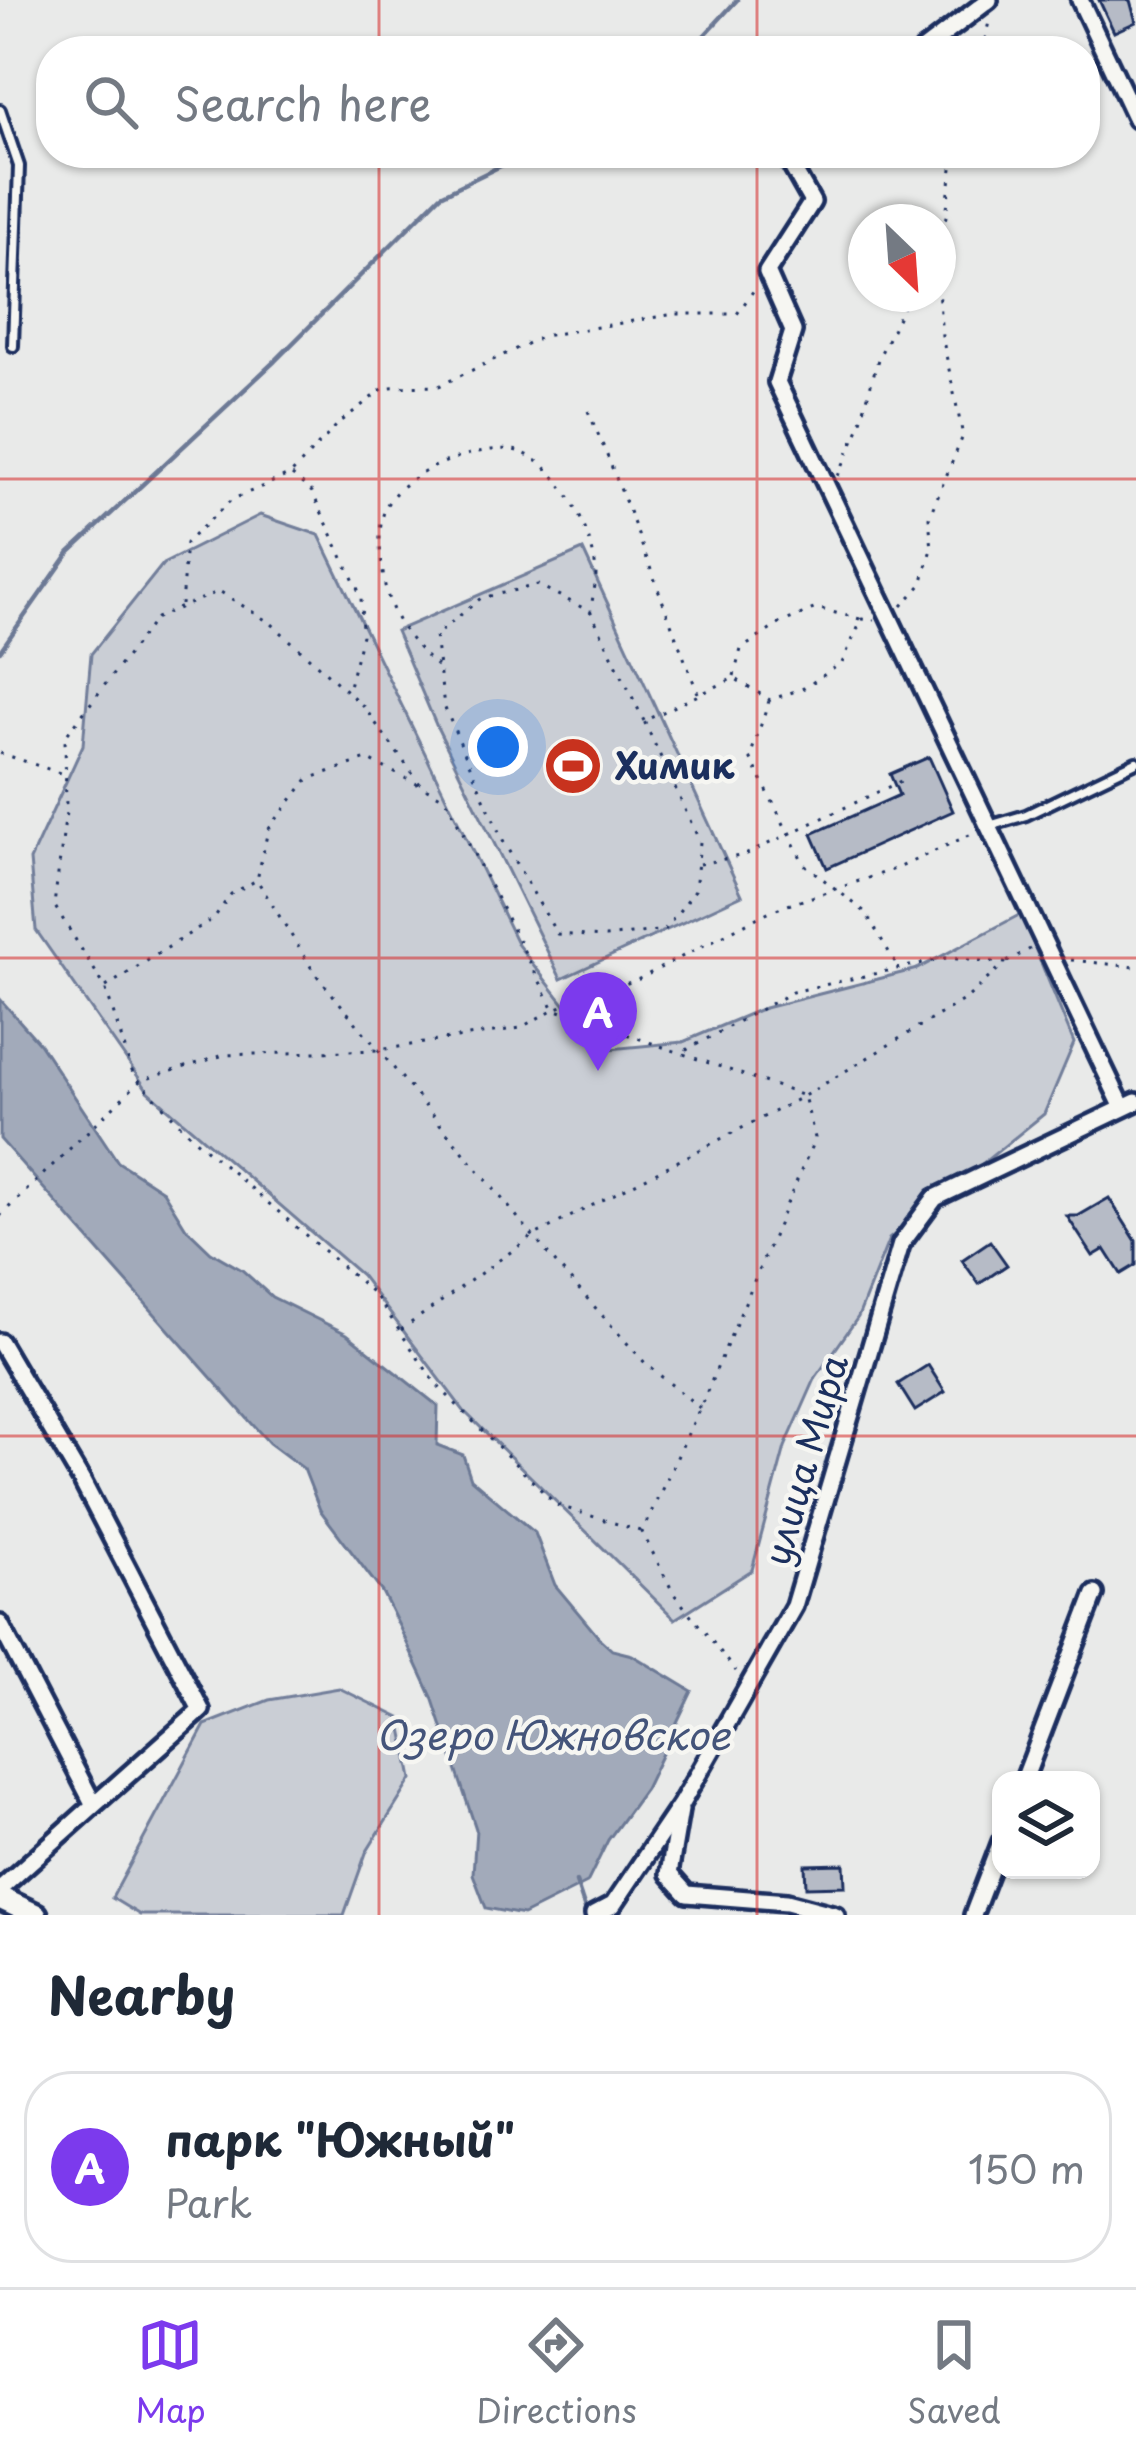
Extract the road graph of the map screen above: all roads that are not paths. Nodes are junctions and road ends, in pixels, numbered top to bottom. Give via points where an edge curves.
1 (1080, 0) edge
2 (989, 9) edge
3 (946, 36) edge
4 (1097, 36) edge
5 (1100, 42) edge
6 (0, 110) edge
7 (1136, 119) edge
8 (793, 168) edge
9 (14, 346) dead end
10 (1136, 762) edge
11 (988, 826) junction
12 (1130, 1105) edge
13 (0, 1342) edge
14 (1094, 1594) dead end
15 (0, 1624) edge
16 (1027, 1771) edge
17 (681, 1804) junction
18 (94, 1805) junction
19 (992, 1866) edge
20 (0, 1893) edge
21 (596, 1914) edge
22 (36, 1915) edge
23 (836, 1915) edge
24 (974, 1915) edge

1 - 4 street
2 - 3 street
5 - 7 street
6 - 9 lane via 19,166
8 - 11 street via 812,202 767,272 793,331 777,382
10 - 11 lane
11 - 12 street
12 - 17 street, улица Мира via 935,1198 901,1244 794,1606
13 - 18 street via 201,1710
14 - 16 street
15 - 18 street
17 - 21 street, улица Мира via 613,1905
17 - 23 street via 669,1874 686,1894 787,1901
18 - 20 street
19 - 24 street
20 - 22 main road

